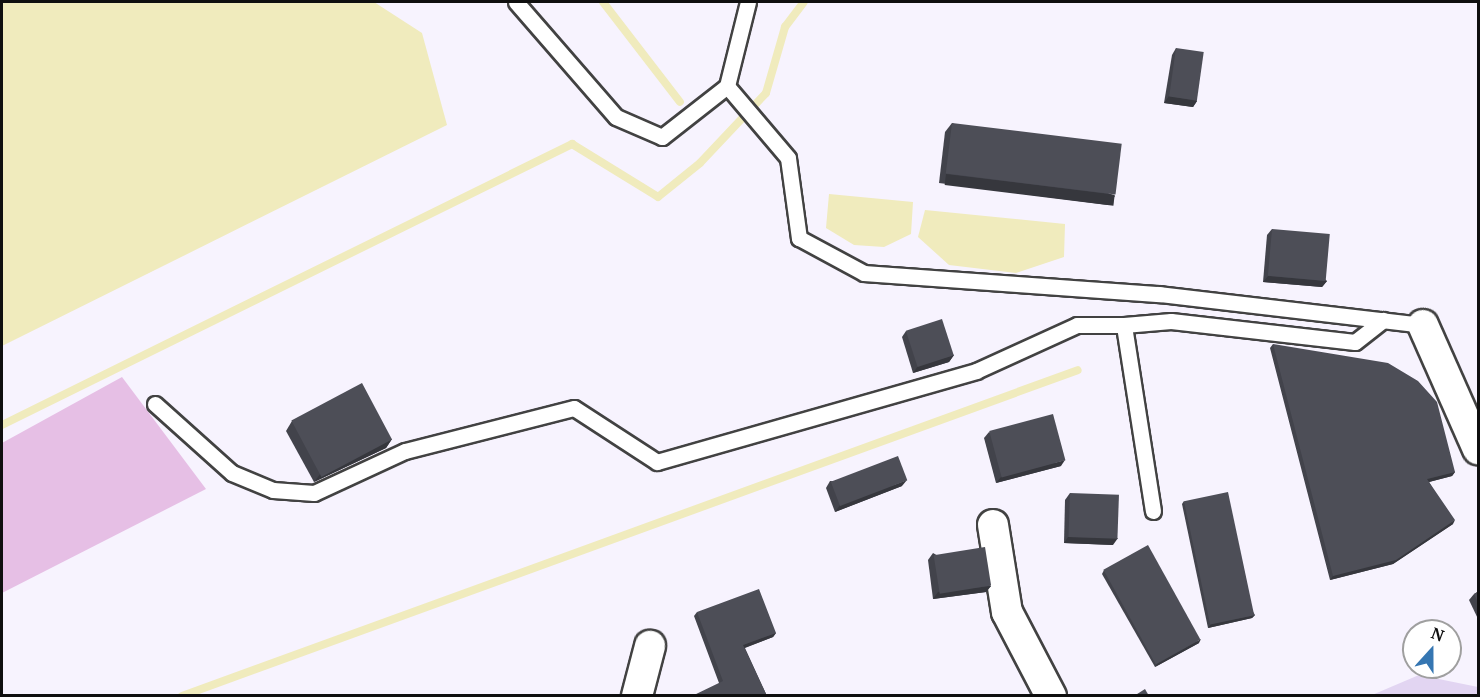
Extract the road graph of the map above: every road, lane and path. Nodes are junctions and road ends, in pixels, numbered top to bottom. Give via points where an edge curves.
1 (516, 2) edge
2 (748, 2) edge
3 (731, 91) junction
4 (1383, 320) junction
5 (1124, 325) junction
6 (1422, 325) joint
7 (155, 404) dead end
8 (1479, 449) edge
9 (1153, 511) dead end
10 (993, 525) dead end
11 (651, 646) dead end
12 (636, 696) edge
13 (1051, 696) edge

1 - 3 lane via 616,117 662,137
2 - 3 lane
3 - 4 lane via 788,158 799,238 864,273 1159,294
4 - 5 lane via 1355,342 1171,321
4 - 6 lane
5 - 7 lane via 1077,325 976,370 657,462 574,408 405,451 314,493 273,490 232,473
5 - 9 lane
6 - 8 street
10 - 13 street via 1007,612
11 - 12 street

